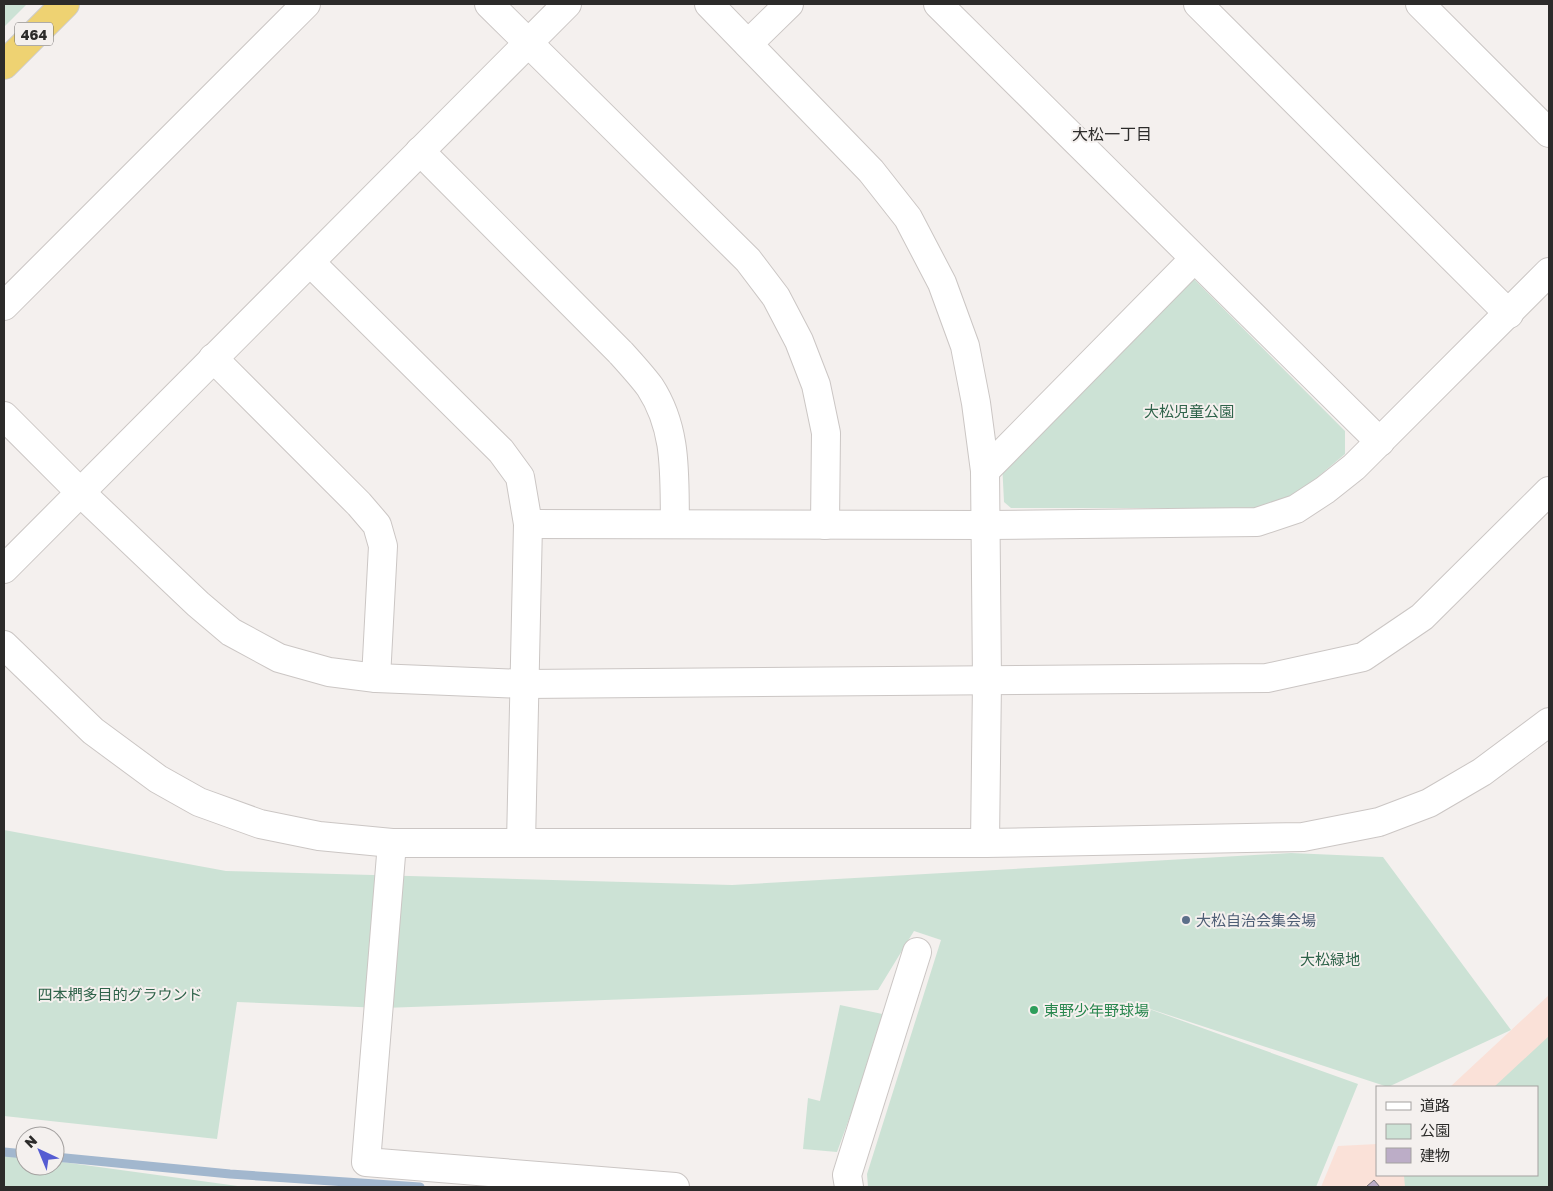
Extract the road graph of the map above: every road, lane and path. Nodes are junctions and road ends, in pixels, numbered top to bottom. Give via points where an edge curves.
1 (65, 4) edge
2 (306, 4) edge
3 (489, 4) edge
4 (567, 4) edge
5 (709, 4) edge
6 (789, 4) edge
7 (938, 4) edge
8 (1198, 4) edge
9 (1420, 4) edge
10 (528, 44) junction
11 (748, 44) junction
12 (4, 65) edge
13 (1549, 133) edge
14 (420, 151) junction
15 (1194, 259) junction
16 (310, 262) junction
17 (1549, 272) edge
18 (4, 306) edge
19 (1509, 314) junction
20 (213, 358) junction
21 (4, 416) edge
22 (1380, 442) junction
23 (985, 472) junction
24 (1549, 491) edge
25 (80, 492) junction
26 (528, 524) junction
27 (675, 524) junction
28 (825, 525) junction
29 (986, 525) junction
30 (4, 569) edge
31 (4, 645) edge
32 (376, 678) junction
33 (987, 681) junction
34 (525, 684) junction
35 (1549, 722) edge
36 (392, 843) junction
37 (521, 843) junction
38 (985, 843) junction
39 (917, 952) dead end
40 (674, 1187) edge
41 (849, 1187) edge

1 - 12 highway, 464
2 - 18 street
3 - 10 street
4 - 10 street
5 - 11 street
6 - 11 street
7 - 15 street
8 - 19 street
9 - 13 street
10 - 14 street
10 - 28 street via 748,260 776,297 799,340 816,385 826,433
11 - 23 street via 872,170 908,218 942,283 965,346
14 - 16 street
14 - 27 street via 620,352 650,387 666,418 673,450
15 - 22 street
15 - 23 street
16 - 20 street
16 - 26 street via 501,451 520,477
17 - 19 street
19 - 22 street
20 - 25 street
20 - 32 street via 378,525 382,546
21 - 25 street
22 - 29 street via 1354,467 1296,509 1257,522
23 - 29 street
24 - 33 street via 1422,617 1363,657 1267,678
25 - 30 street
25 - 32 street via 232,632 278,658 329,672
26 - 27 street
26 - 34 street
27 - 28 street
28 - 29 street
29 - 33 street
31 - 36 street via 93,731 158,778 199,802 260,824 318,836
32 - 34 street
33 - 34 street
33 - 38 street
34 - 37 street
35 - 38 street via 1482,772 1429,803 1379,822 1304,837
36 - 37 street
36 - 40 street via 366,1162
37 - 38 street
39 - 41 street via 847,1174

